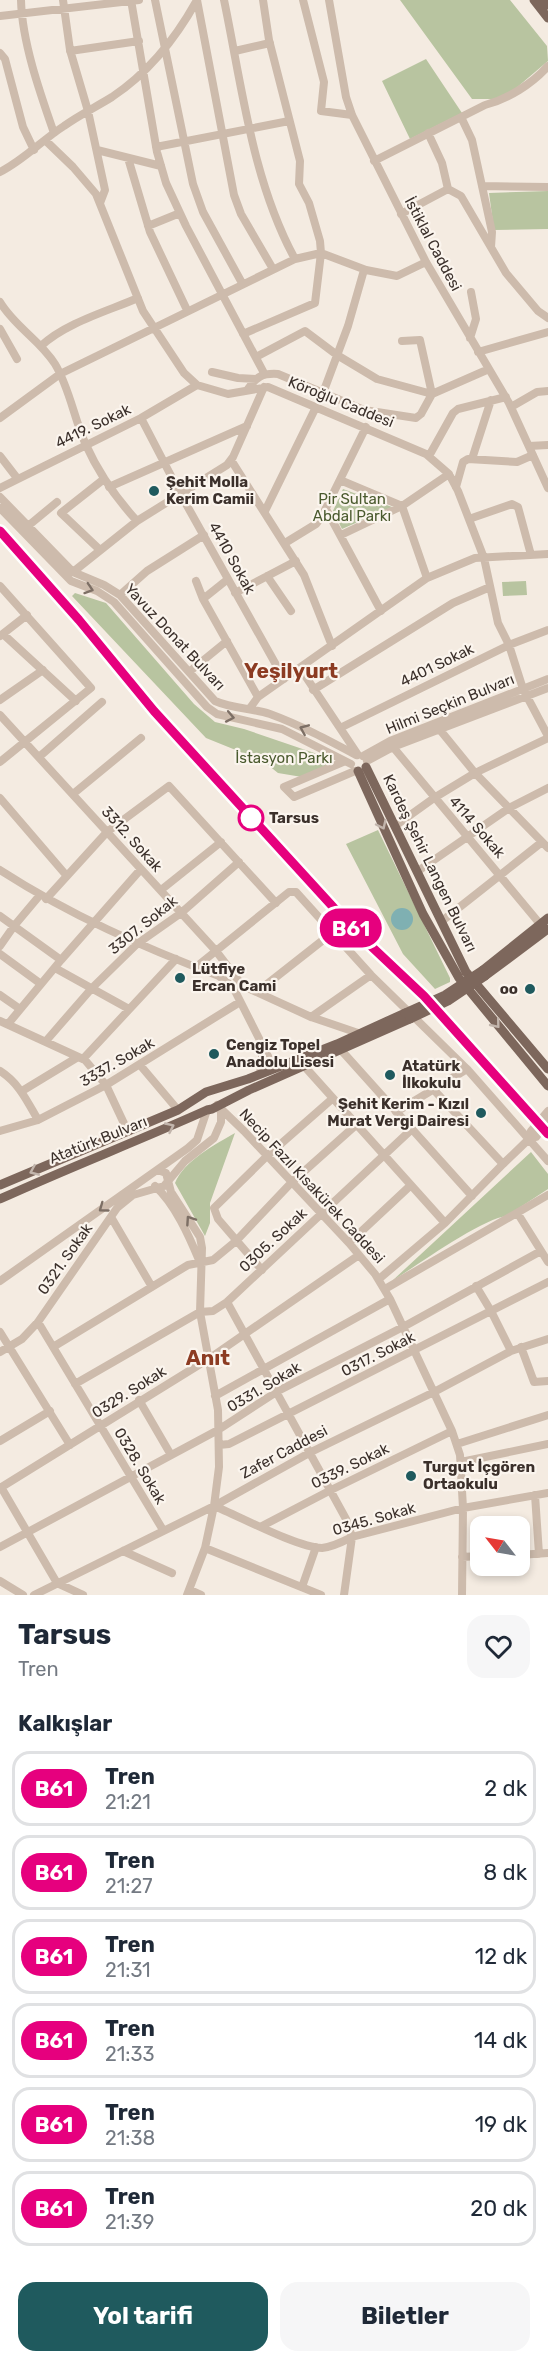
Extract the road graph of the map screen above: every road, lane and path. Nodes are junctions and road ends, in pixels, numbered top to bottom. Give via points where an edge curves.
1 (21, 0) edge
2 (134, 0) edge
3 (155, 0) edge
4 (197, 0) edge
5 (224, 0) edge
6 (263, 0) edge
7 (303, 0) edge
8 (329, 0) edge
9 (534, 0) edge
10 (544, 0) edge
11 (91, 3) edge
12 (63, 4) edge
13 (548, 5) edge
14 (22, 14) junction
15 (0, 16) edge
16 (548, 18) edge
17 (138, 41) junction
18 (270, 43) junction
19 (166, 48) junction
20 (70, 51) junction
21 (235, 51) junction
22 (0, 53) edge
23 (548, 66) edge
24 (144, 71) junction
25 (88, 111) junction
26 (352, 115) junction
27 (461, 117) junction
28 (290, 121) junction
29 (251, 129) junction
30 (54, 133) junction
31 (429, 133) junction
32 (222, 135) junction
33 (45, 140) junction
34 (186, 143) junction
35 (156, 147) junction
36 (34, 150) junction
37 (98, 150) junction
38 (128, 158) junction
39 (374, 161) junction
40 (161, 166) junction
41 (1, 168) edge
42 (482, 186) junction
43 (548, 187) edge
44 (448, 189) junction
45 (100, 203) junction
46 (180, 213) junction
47 (401, 214) junction
48 (148, 226) junction
49 (491, 247) junction
50 (321, 253) junction
51 (295, 259) junction
52 (426, 262) junction
53 (273, 268) junction
54 (364, 270) junction
55 (243, 283) junction
56 (471, 292) dead end
57 (221, 294) junction
58 (138, 298) junction
59 (0, 302) edge
60 (187, 310) junction
61 (548, 318) edge
62 (13, 321) junction
63 (153, 327) junction
64 (0, 329) edge
65 (548, 332) edge
66 (243, 334) junction
67 (470, 338) junction
68 (402, 341) dead end
69 (41, 346) junction
70 (478, 352) junction
71 (337, 354) junction
72 (256, 357) junction
73 (17, 358) dead end
74 (489, 369) junction
75 (212, 372) dead end
76 (264, 373) junction
77 (60, 374) junction
78 (256, 379) junction
79 (197, 385) junction
80 (264, 387) junction
81 (248, 389) junction
82 (548, 391) edge
83 (323, 393) junction
84 (432, 394) junction
85 (506, 397) junction
86 (491, 400) junction
87 (316, 407) junction
88 (512, 407) junction
89 (0, 418) edge
90 (141, 418) junction
91 (247, 426) junction
92 (366, 427) junction
93 (222, 436) junction
94 (86, 444) junction
95 (548, 445) edge
96 (529, 446) junction
97 (533, 454) junction
98 (0, 456) edge
99 (233, 456) junction
100 (429, 456) junction
101 (472, 459) junction
102 (164, 462) junction
103 (449, 474) junction
104 (17, 478) junction
105 (104, 479) junction
106 (340, 480) junction
107 (109, 487) junction
108 (456, 487) junction
109 (0, 488) edge
110 (548, 488) edge
111 (181, 495) junction
112 (0, 497) edge
113 (57, 502) dead end
114 (402, 506) junction
115 (0, 508) edge
116 (326, 509) junction
117 (265, 511) junction
118 (469, 519) junction
119 (137, 521) junction
120 (28, 526) junction
121 (204, 535) junction
122 (341, 535) junction
123 (285, 543) junction
124 (100, 550) junction
125 (548, 554) edge
126 (531, 555) junction
127 (484, 558) junction
128 (296, 561) junction
129 (73, 572) junction
130 (267, 576) junction
131 (427, 578) junction
132 (228, 579) junction
133 (196, 581) dead end
134 (0, 585) edge
135 (490, 587) junction
136 (235, 592) junction
137 (120, 595) junction
138 (203, 599) junction
139 (291, 611) dead end
140 (381, 611) junction
141 (27, 615) junction
142 (0, 623) edge
143 (548, 630) edge
144 (3, 634) edge
145 (227, 641) junction
146 (509, 645) junction
147 (332, 646) junction
148 (300, 668) junction
149 (43, 670) junction
150 (189, 672) junction
151 (284, 679) junction
152 (548, 679) edge
153 (548, 688) edge
154 (314, 690) junction
155 (525, 693) junction
156 (258, 697) junction
157 (0, 700) edge
158 (76, 701) junction
159 (102, 702) dead end
160 (250, 708) junction
161 (0, 715) edge
162 (340, 728) junction
163 (440, 730) junction
164 (548, 737) edge
165 (141, 738) dead end
166 (24, 743) junction
167 (393, 747) junction
168 (39, 757) junction
169 (0, 762) edge
170 (357, 762) junction
171 (475, 773) junction
172 (548, 788) edge
173 (73, 794) junction
174 (0, 798) edge
175 (434, 798) junction
176 (509, 808) junction
177 (395, 826) junction
178 (107, 832) junction
179 (468, 837) junction
180 (220, 842) junction
181 (545, 845) edge
182 (239, 862) junction
183 (141, 869) junction
184 (0, 870) edge
185 (418, 871) junction
186 (66, 875) junction
187 (501, 875) junction
188 (161, 890) junction
189 (43, 897) junction
190 (276, 903) junction
191 (181, 913) junction
192 (0, 916) edge
193 (442, 921) junction
194 (545, 923) edge
195 (93, 924) junction
196 (14, 926) junction
197 (332, 933) junction
198 (137, 944) junction
199 (0, 946) edge
200 (216, 951) junction
201 (0, 954) edge
202 (176, 959) junction
203 (61, 960) junction
204 (196, 967) junction
205 (55, 968) junction
206 (371, 975) junction
207 (463, 975) junction
208 (219, 976) junction
209 (41, 984) junction
210 (242, 984) junction
211 (92, 988) junction
212 (257, 992) junction
213 (0, 995) edge
214 (240, 1002) junction
215 (20, 1009) junction
216 (129, 1009) junction
217 (405, 1012) junction
218 (311, 1017) junction
219 (0, 1021) edge
220 (8, 1024) junction
221 (361, 1034) junction
222 (46, 1041) junction
223 (261, 1042) junction
224 (341, 1050) junction
225 (80, 1058) junction
226 (140, 1065) junction
227 (305, 1067) junction
228 (274, 1068) junction
229 (467, 1069) junction
230 (548, 1069) edge
231 (0, 1071) edge
232 (260, 1074) junction
233 (106, 1084) junction
234 (548, 1086) edge
235 (433, 1089) junction
236 (22, 1091) junction
237 (206, 1094) junction
238 (332, 1099) junction
239 (217, 1105) junction
240 (178, 1110) junction
241 (207, 1110) junction
242 (548, 1111) edge
243 (396, 1112) junction
244 (38, 1120) junction
245 (548, 1121) edge
246 (356, 1125) junction
247 (412, 1129) junction
248 (0, 1131) edge
249 (128, 1132) junction
250 (529, 1139) junction
251 (384, 1155) junction
252 (267, 1156) junction
253 (548, 1161) edge
254 (503, 1164) junction
255 (154, 1172) junction
256 (168, 1181) junction
257 (291, 1183) junction
258 (0, 1185) edge
259 (411, 1185) junction
260 (156, 1187) junction
261 (548, 1195) edge
262 (472, 1196) junction
263 (0, 1199) edge
264 (321, 1214) junction
265 (518, 1214) junction
266 (111, 1216) junction
267 (445, 1223) junction
268 (236, 1240) junction
269 (350, 1243) junction
270 (541, 1251) junction
271 (359, 1255) junction
272 (200, 1262) junction
273 (548, 1263) edge
274 (262, 1270) junction
275 (379, 1279) junction
276 (0, 1281) edge
277 (548, 1282) edge
278 (476, 1286) junction
279 (152, 1287) junction
280 (385, 1289) junction
281 (390, 1299) junction
282 (227, 1302) junction
283 (491, 1311) junction
284 (200, 1312) junction
285 (38, 1322) junction
286 (403, 1327) junction
287 (0, 1332) edge
288 (246, 1333) junction
289 (548, 1339) edge
290 (53, 1347) junction
291 (521, 1347) junction
292 (10, 1348) junction
293 (415, 1350) junction
294 (511, 1351) junction
295 (0, 1352) edge
296 (210, 1358) junction
297 (266, 1369) junction
298 (548, 1381) edge
299 (75, 1384) junction
300 (278, 1391) junction
301 (434, 1392) junction
302 (215, 1396) junction
303 (139, 1400) junction
304 (50, 1411) junction
305 (290, 1414) junction
306 (548, 1415) edge
307 (100, 1426) junction
308 (218, 1430) junction
309 (452, 1431) junction
310 (1, 1437) edge
311 (457, 1444) junction
312 (548, 1444) edge
313 (70, 1445) junction
314 (219, 1445) junction
315 (311, 1452) junction
316 (171, 1455) junction
317 (461, 1462) junction
318 (131, 1477) junction
319 (1, 1487) edge
320 (331, 1490) junction
321 (548, 1493) edge
322 (535, 1495) junction
323 (214, 1506) junction
324 (463, 1508) junction
325 (262, 1526) junction
326 (163, 1530) junction
327 (28, 1533) junction
328 (352, 1537) junction
329 (0, 1547) edge
330 (316, 1547) junction
331 (205, 1548) junction
332 (123, 1551) junction
333 (544, 1553) edge
334 (462, 1557) junction
335 (470, 1557) edge
336 (172, 1573) dead end
337 (0, 1581) edge
338 (57, 1583) junction
339 (302, 1587) junction
340 (10, 1592) edge
341 (188, 1592) edge
342 (22, 1595) edge
343 (34, 1595) edge
344 (83, 1595) edge
345 (201, 1595) edge
346 (321, 1595) edge
347 (344, 1595) edge
348 (462, 1595) edge

1 - 14 street
2 - 11 street
2 - 17 street
3 - 19 street
4 - 19 street
4 - 32 street
5 - 21 street
6 - 18 street
7 - 26 street via 324,82 321,111
8 - 26 street, İstiklal Caddesi
9 - 16 main road
10 - 13 main road
11 - 12 street
12 - 14 street
12 - 20 street
14 - 15 street
14 - 30 street
17 - 20 street
17 - 24 street
18 - 21 street
18 - 28 street
19 - 24 street
19 - 34 street
20 - 25 street
21 - 29 street
22 - 36 street
23 - 27 street via 501,101
24 - 25 street
24 - 35 street
25 - 30 street
25 - 37 street
26 - 39 street, İstiklal Caddesi
27 - 31 street
27 - 42 street via 472,140
28 - 29 street
28 - 50 street via 300,161 299,184 309,203
29 - 32 street
29 - 51 street via 281,233
30 - 33 street
31 - 39 street
31 - 44 street
32 - 34 street
32 - 53 street via 241,214
33 - 36 street
33 - 45 street via 85,179
34 - 35 street
34 - 55 street via 193,184 203,212
35 - 40 street
36 - 41 street
37 - 38 street
37 - 45 street via 105,190
38 - 40 street
38 - 48 street
39 - 47 street, İstiklal Caddesi
40 - 46 street
42 - 43 street
42 - 49 street via 492,232
44 - 47 street
44 - 49 street via 467,204
45 - 58 street
46 - 48 street
46 - 57 street
47 - 52 street, İstiklal Caddesi
48 - 60 street
49 - 61 street via 506,273
50 - 51 street
50 - 54 street
50 - 66 street via 315,303
51 - 53 street
52 - 54 street via 397,276
52 - 67 street, İstiklal Caddesi
53 - 55 street
54 - 71 street
55 - 57 street
56 - 67 street via 476,319
57 - 60 street
57 - 66 street
58 - 63 street
58 - 69 street via 63,330
59 - 62 street
60 - 63 street
62 - 64 street
62 - 69 street
63 - 77 street
63 - 79 street via 184,373
64 - 73 street
65 - 70 street
66 - 72 street
67 - 70 street, İstiklal Caddesi
68 - 84 street via 420,340
69 - 77 street
70 - 74 street, İstiklal Caddesi
71 - 72 street via 301,331
71 - 83 street
71 - 84 street via 377,379
72 - 76 street
74 - 84 street
74 - 85 street, İstiklal Caddesi
75 - 78 street
76 - 78 street
76 - 83 street via 299,381
77 - 89 street
77 - 94 street
78 - 81 street
79 - 81 street, Köroğlu Caddesi via 228,394
79 - 90 street, 4419. Sokak
80 - 81 street, Köroğlu Caddesi
80 - 87 street, Köroğlu Caddesi
80 - 91 street
82 - 88 street via 537,392
83 - 84 street via 364,410 416,418
85 - 86 street
85 - 88 street, İstiklal Caddesi
86 - 100 street via 453,412
86 - 101 street
87 - 92 street, Köroğlu Caddesi
87 - 117 street
88 - 96 street, İstiklal Caddesi
90 - 94 street, 4419. Sokak
90 - 102 street, 4410 Sokak
91 - 93 street
91 - 99 street
92 - 100 street, Köroğlu Caddesi
92 - 106 street
93 - 99 street via 235,444
93 - 102 street
94 - 104 street, 4419. Sokak
94 - 105 street
95 - 96 street
96 - 97 street, İstiklal Caddesi
97 - 101 street via 517,462
97 - 110 street, İstiklal Caddesi
98 - 104 street
99 - 111 street via 219,471
99 - 117 street
100 - 103 street, Köroğlu Caddesi
101 - 108 street via 464,462
102 - 107 street
102 - 111 street, 4410 Sokak
103 - 108 street, Köroğlu Caddesi
103 - 114 street
104 - 109 street, 4419. Sokak
105 - 107 street
105 - 124 street via 61,513
106 - 114 street
106 - 116 street
107 - 119 street
108 - 118 street, Köroğlu Caddesi
111 - 119 street
111 - 121 street, 4410 Sokak
112 - 120 street, Yavuz Donat Bulvarı
113 - 120 street
114 - 122 street
114 - 131 street
115 -> 170 street, Yavuz Donat Bulvarı via 71,582 114,602 207,707 217,714 282,729
116 - 122 street
116 - 123 street via 316,524
117 - 123 street
118 - 126 street via 512,504 518,507
118 - 127 street, Köroğlu Caddesi
119 - 124 street
120 - 129 street, Yavuz Donat Bulvarı
121 - 132 street, 4410 Sokak
121 - 137 street via 147,571
122 - 140 street
123 - 128 street
124 - 129 street
125 - 126 street
126 - 127 street
127 - 131 street
127 - 135 street, Köroğlu Caddesi
128 - 130 street
128 - 147 street
129 - 137 street, Yavuz Donat Bulvarı
130 - 136 street
130 - 139 street
131 - 140 street
132 - 136 street, 4410 Sokak
132 - 138 street
133 - 138 street
134 - 141 street
135 - 146 street, Köroğlu Caddesi via 498,623
135 - 154 street via 453,603
136 - 151 street, 4410 Sokak
137 - 150 street, Yavuz Donat Bulvarı
138 - 145 street
140 - 147 street
141 - 144 street
141 - 158 street via 92,688
142 - 144 street
143 - 146 street, 4401 Sokak
144 - 149 street
145 - 150 street
145 - 156 street
146 - 155 street, Köroğlu Caddesi
146 - 162 street, 4401 Sokak
147 - 148 street
148 - 151 street
148 - 154 street
149 - 157 street
149 - 158 street
150 - 160 street, Yavuz Donat Bulvarı via 215,701
151 - 156 street
152 - 155 street, Hilmi Seçkin Bulvarı
153 - 155 street, Hilmi Seçkin Bulvarı
154 - 162 street
155 - 163 street, Hilmi Seçkin Bulvarı
155 - 164 street, Köroğlu Caddesi
155 - 170 street, Hilmi Seçkin Bulvarı via 390,741
156 - 160 street
158 - 166 street
159 - 168 street
170 -> 160 street, Yavuz Donat Bulvarı via 319,735
161 - 166 street, 3312. Sokak
162 - 170 street
163 - 167 street, Hilmi Seçkin Bulvarı
163 - 171 street
164 - 171 street
165 - 173 street
166 - 168 street, 3312. Sokak
166 - 169 street
167 - 170 street, Hilmi Seçkin Bulvarı
167 - 175 street, 4114 Sokak
168 - 173 street, 3312. Sokak
170 - 170 street via 284,787 294,797
170 - 177 main road, Kardeş Şehir Langen Bulvarı
170 -> 207 main road, Kardeş Şehir Langen Bulvarı via 423,914
171 - 175 street
171 - 176 street
172 - 176 street
173 - 178 street, 3312. Sokak
174 - 186 street
175 - 177 street
175 - 179 street, 4114 Sokak
176 - 179 street
176 - 181 street
177 - 185 main road, Kardeş Şehir Langen Bulvarı
178 - 180 street via 169,786
178 - 183 street, 3312. Sokak
178 - 186 street
179 - 185 street
179 - 187 street, 4114 Sokak
180 - 182 street
180 - 188 street
181 - 187 street
182 - 190 street
182 - 191 street, 3307. Sokak
183 - 188 street, 3312. Sokak
183 - 195 street
184 - 189 street
185 - 193 main road, Kardeş Şehir Langen Bulvarı
186 - 189 street
187 - 193 street
187 - 194 street, 4114 Sokak
188 - 191 street, 3312. Sokak
189 - 195 street
189 - 196 street
190 - 197 street via 290,892 297,892
190 - 200 street
191 - 198 street, 3307. Sokak
191 - 200 street, 3312. Sokak
192 - 196 street
193 - 207 main road, Kardeş Şehir Langen Bulvarı
194 - 217 main road, bridge via 448,1001
195 - 198 street
195 - 203 street
196 - 199 street
196 - 203 street
197 - 206 street
197 - 212 street
198 - 202 street
198 - 211 street, 3307. Sokak
200 - 204 street
200 - 210 street, 3312. Sokak
201 - 209 street
202 - 204 street
202 - 216 street
203 - 205 street
204 - 208 street
205 - 209 street
205 - 211 street
206 - 217 street
206 - 218 street
207 - 230 main road
207 -> 234 main road
208 - 210 street
208 - 214 street via 233,987
209 - 215 street
210 - 212 street
211 - 216 street
211 - 222 street, 3307. Sokak
212 - 218 street
213 - 215 street
214 - 223 street
214 - 226 street, 3337. Sokak
215 - 220 street
216 - 225 street
217 - 221 main road, Atatürk Bulvarı
217 - 224 main road
217 - 229 street
218 - 221 street
219 - 220 street
220 - 222 street
221 - 228 main road, Atatürk Bulvarı
222 - 225 street
223 - 228 street
223 - 232 street via 264,1054
224 - 227 main road
224 - 243 street
225 - 233 street
225 - 236 street
226 - 233 street, 3337. Sokak
226 - 240 street
227 - 238 street
227 - 239 main road
228 - 232 main road, Atatürk Bulvarı
229 - 235 street
229 - 250 street
231 - 236 street
232 - 237 main road, Atatürk Bulvarı
233 - 244 street, 3337. Sokak
233 - 249 street
235 - 243 street
235 - 254 street
236 - 244 street
237 - 239 main road via 217,1096
237 - 240 main road, Atatürk Bulvarı
237 - 241 main road via 201,1104
238 - 246 street
238 - 252 street
239 - 241 main road
239 - 252 street, Necip Fazıl Kısakürek Caddesi
239 - 256 street via 221,1112 214,1138 184,1161
240 - 249 main road, Atatürk Bulvarı
241 - 255 street via 197,1140
263 -> 241 main road, Atatürk Bulvarı
242 - 250 street
243 - 247 street
244 - 248 street, 3337. Sokak
245 - 250 street via 536,1137
246 - 251 street
246 - 257 street
247 - 251 street, 0305. Sokak
247 - 262 street
249 -> 258 main road, Atatürk Bulvarı
250 - 253 street
250 - 254 street
251 - 259 street
251 - 264 street, 0305. Sokak
252 - 257 street, Necip Fazıl Kısakürek Caddesi
252 - 268 street via 214,1208
254 - 262 street
255 - 256 street via 166,1173
255 - 260 street via 150,1180
255 -> 276 street
256 - 260 street
272 -> 256 street via 200,1237
257 - 264 street, Necip Fazıl Kısakürek Caddesi
257 - 268 street
259 - 267 street
259 - 269 street
260 - 266 street, 0321. Sokak via 133,1195
260 - 272 street
261 - 265 street
262 - 267 street
264 - 269 street, Necip Fazıl Kısakürek Caddesi
264 - 274 street, 0305. Sokak
265 - 270 street
265 - 280 street
266 - 279 street
266 - 285 street, 0321. Sokak
267 - 275 street
268 - 272 street via 213,1260
268 - 274 street
269 - 271 street, Necip Fazıl Kısakürek Caddesi
270 - 273 street
270 - 278 street, 0331. Sokak
271 - 275 street, Necip Fazıl Kısakürek Caddesi
271 - 288 street, 0329. Sokak
272 - 279 street
272 - 284 street
274 - 282 street, 0305. Sokak
275 - 280 street, Necip Fazıl Kısakürek Caddesi
277 - 283 street, 0317. Sokak
278 - 283 street
278 - 286 street, 0331. Sokak
279 - 290 street
280 - 281 street, Necip Fazıl Kısakürek Caddesi
281 - 286 street, Necip Fazıl Kısakürek Caddesi
281 - 297 street
282 - 284 street, 0305. Sokak via 213,1311
282 - 288 street
283 - 293 street, 0317. Sokak
283 - 294 street
284 - 296 street
284 - 299 street, 0305. Sokak
285 - 290 street, 0328. Sokak
285 - 292 street, 0321. Sokak
286 - 293 street, Necip Fazıl Kısakürek Caddesi
286 - 300 street, 0331. Sokak
287 - 292 street
288 - 296 street, 0329. Sokak
288 - 297 street
289 - 291 street, Zafer Caddesi
290 - 299 street, 0328. Sokak
291 - 294 street, Zafer Caddesi
291 - 298 street via 534,1382
292 - 295 street, 0321. Sokak
292 - 304 street
293 - 301 street, Necip Fazıl Kısakürek Caddesi
293 - 305 street, 0317. Sokak
294 - 301 street, Zafer Caddesi
296 - 302 street
296 - 303 street, 0329. Sokak
297 - 300 street
297 - 302 street
299 - 307 street, 0328. Sokak
300 - 305 street
300 - 308 street, 0331. Sokak
301 - 309 street, Necip Fazıl Kısakürek Caddesi
301 - 315 street, Zafer Caddesi
302 - 308 street
303 - 307 street, 0329. Sokak
303 - 316 street
304 - 310 street
304 - 313 street
305 - 314 street, 0317. Sokak via 229,1444
305 - 315 street
306 - 311 street
307 - 313 street, 0329. Sokak
307 - 318 street, 0328. Sokak
308 - 314 street
308 - 316 street, 0331. Sokak
309 - 311 street, Necip Fazıl Kısakürek Caddesi
309 - 320 street, 0339. Sokak
311 - 317 street, Necip Fazıl Kısakürek Caddesi
312 - 317 street
313 - 319 street, 0329. Sokak
314 - 323 street
315 - 320 street
315 - 323 street, Zafer Caddesi
316 - 318 street, 0331. Sokak
317 - 324 street, Necip Fazıl Kısakürek Caddesi
318 - 326 street, 0328. Sokak
318 - 327 street, 0331. Sokak
319 - 327 street
320 - 325 street, 0339. Sokak
320 - 328 street
321 - 322 street, 0345. Sokak
322 - 324 street, 0345. Sokak
322 - 333 street
323 - 325 street, 0345. Sokak
323 - 326 street, Zafer Caddesi
323 - 331 street
324 - 328 street, 0345. Sokak
324 - 334 street, Necip Fazıl Kısakürek Caddesi
325 - 330 street, 0345. Sokak
326 - 332 street, Zafer Caddesi
327 - 329 street, 0331. Sokak
327 - 338 street
328 - 330 street, 0345. Sokak via 337,1545
328 - 347 street
330 - 339 street
331 - 339 street
331 - 341 street
332 - 336 street
332 - 338 street, Zafer Caddesi
334 - 335 street
334 - 348 street, Necip Fazıl Kısakürek Caddesi
337 - 340 street
338 - 343 street, Zafer Caddesi
338 - 344 street
339 - 346 street
340 - 342 street
341 - 345 street

